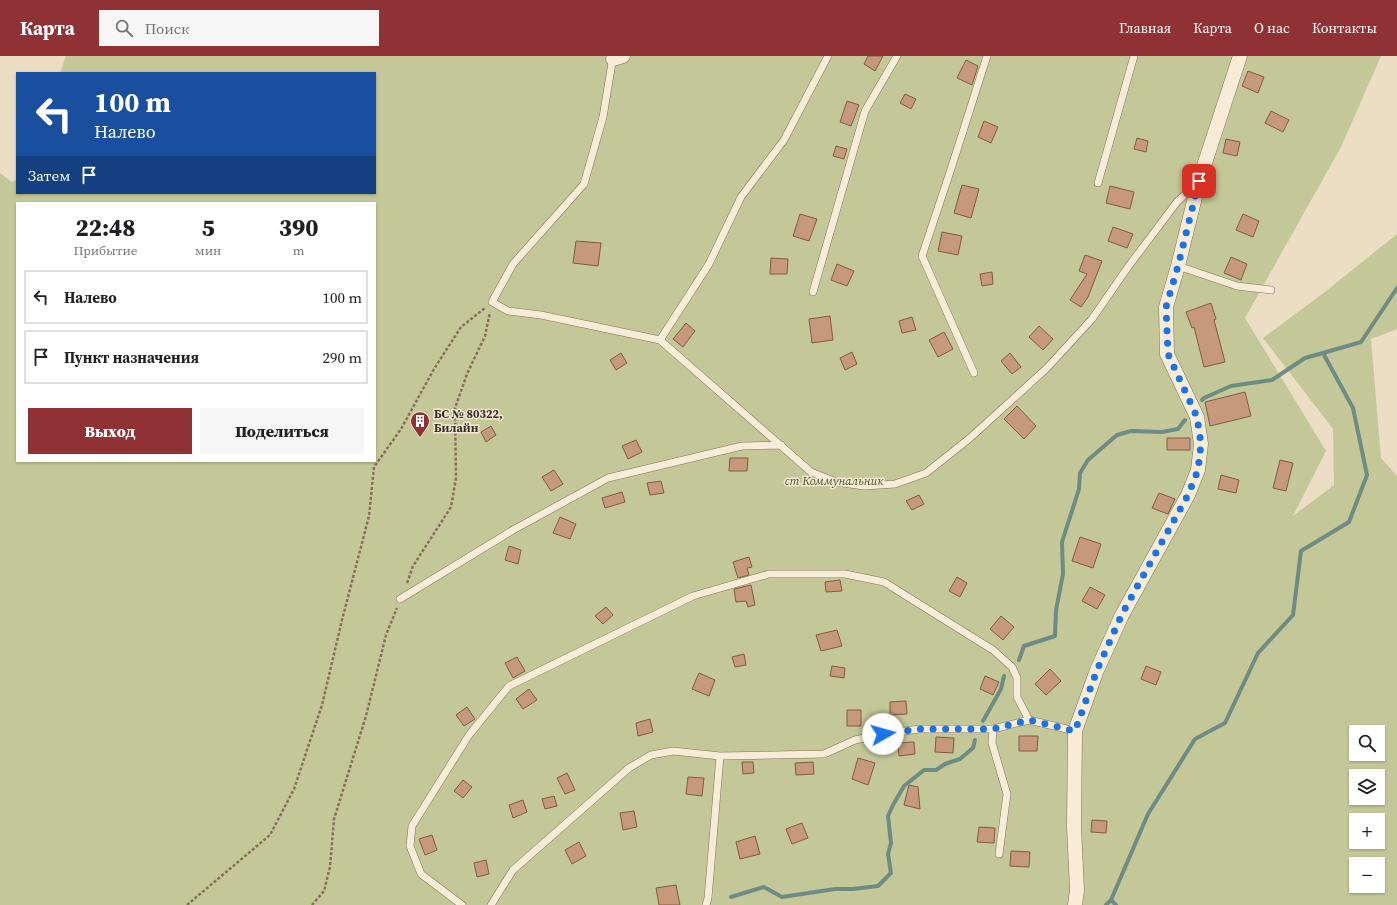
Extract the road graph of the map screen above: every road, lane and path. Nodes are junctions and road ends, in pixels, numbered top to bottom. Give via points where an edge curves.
1 (828, 56) edge
2 (897, 56) edge
3 (987, 56) edge
4 (1134, 56) edge
5 (1240, 56) edge
6 (616, 57) edge
7 (1199, 181) junction
8 (1098, 183) dead end
9 (1178, 266) junction
10 (1270, 290) dead end
11 (813, 292) dead end
12 (492, 302) junction
13 (660, 340) junction
14 (974, 373) dead end
15 (781, 445) junction
16 (400, 600) dead end
17 (1029, 720) junction
18 (993, 729) junction
19 (1075, 731) junction
20 (720, 756) junction
21 (999, 854) dead end
22 (187, 905) edge
23 (462, 905) edge
24 (491, 905) edge
25 (706, 905) edge
26 (1075, 905) edge

1 - 13 lane via 784,140 741,197 709,264
2 - 11 lane via 865,111
3 - 14 lane via 922,256
4 - 8 lane
5 - 7 street
6 - 12 lane via 603,117 584,184 514,264
7 - 9 street
7 - 15 lane via 1177,202 1092,319 1047,368 970,438 926,473 895,484 864,486 836,482 811,472
9 - 10 lane via 1237,286
9 - 19 street via 1166,307 1168,354 1197,417 1201,444 1198,470 1188,495 1122,614 1097,670
12 - 13 lane via 508,311 542,315
12 - 22 path via 461,327 434,369 401,430 374,467 369,516 322,705 294,789 270,835
13 - 15 lane
15 - 16 lane via 742,446 608,478 513,530
17 - 18 lane
17 - 19 lane
17 - 23 lane via 1017,697 1017,678 1012,668 993,650 884,582 845,574 769,574 694,596 509,686 469,735 412,826 410,846 421,874
18 - 20 lane via 919,729 883,734 855,740 824,754
18 - 21 lane via 992,743 1007,794
19 - 26 street via 1074,827 1078,890
20 - 24 lane via 673,751 651,755 629,768 513,870
20 - 25 lane

